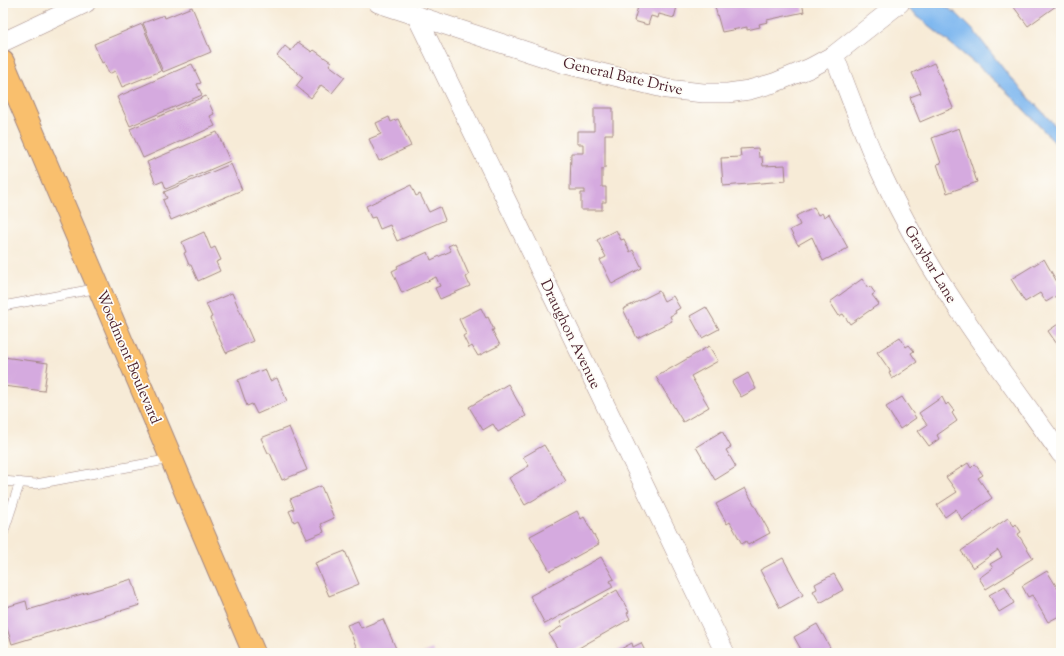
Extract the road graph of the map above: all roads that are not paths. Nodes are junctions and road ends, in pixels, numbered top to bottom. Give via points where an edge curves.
1 (86, 3) edge
2 (378, 3) edge
3 (895, 7) edge
4 (416, 15) junction
5 (3, 42) edge
6 (834, 55) junction
7 (3, 62) edge
8 (99, 288) junction
9 (3, 306) edge
10 (1061, 454) edge
11 (172, 459) junction
12 (3, 481) edge
13 (20, 482) junction
14 (3, 534) edge
15 (254, 653) edge
16 (725, 653) edge

1 - 5 street
2 - 4 street, General Bate Drive
3 - 6 street, General Bate Drive
4 - 6 street, General Bate Drive via 565,64 667,90 703,93 750,90 774,83
4 - 16 street, Draughon Avenue
6 - 10 street, Graybar Lane via 874,157 920,247 995,363
7 - 8 main road, Woodmont Boulevard
8 - 9 lane
8 - 11 main road, Woodmont Boulevard
11 - 13 lane via 36,484
11 - 15 main road, Woodmont Boulevard
12 - 13 lane
13 - 14 lane

